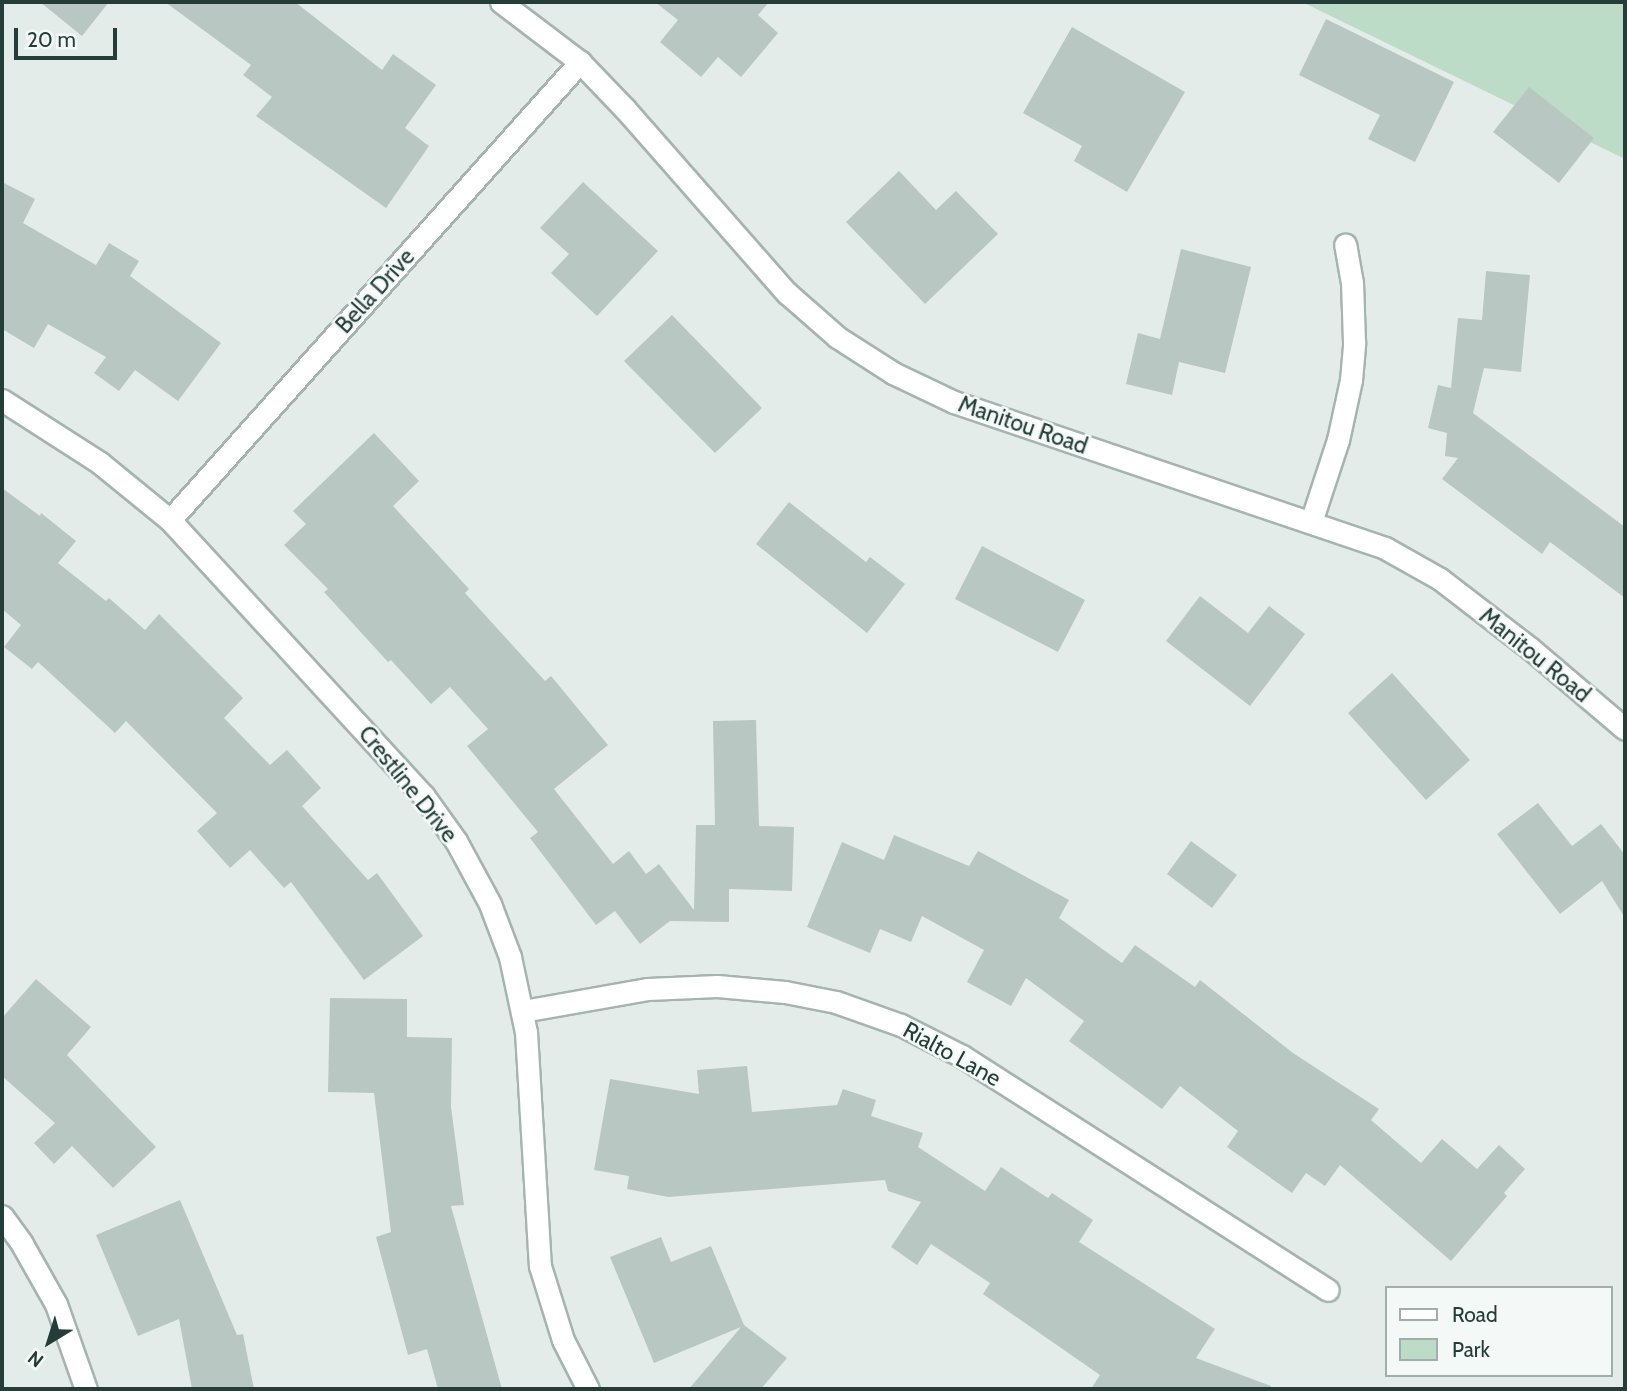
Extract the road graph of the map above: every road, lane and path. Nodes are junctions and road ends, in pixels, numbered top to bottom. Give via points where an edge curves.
1 (501, 2) edge
2 (580, 62) junction
3 (1345, 245) dead end
4 (2, 400) edge
5 (170, 520) junction
6 (1311, 522) junction
7 (1625, 729) edge
8 (523, 1011) junction
9 (2, 1216) edge
10 (1328, 1290) dead end
11 (86, 1389) edge
12 (588, 1389) edge

1 - 2 street, Manitou Road
2 - 5 street, Bella Drive
2 - 6 street, Manitou Road via 787,293 837,337 893,373 954,402
3 - 6 street via 1352,283 1352,380
4 - 5 street, Crestline Drive via 100,463
5 - 8 street, Crestline Drive via 423,795 456,841 490,904
6 - 7 street, Manitou Road via 1385,548 1440,579
8 - 10 street, Rialto Lane via 648,989 717,986 785,992 901,1025 962,1056
8 - 12 street, Crestline Drive via 540,1266 563,1340
9 - 11 street via 56,1304

